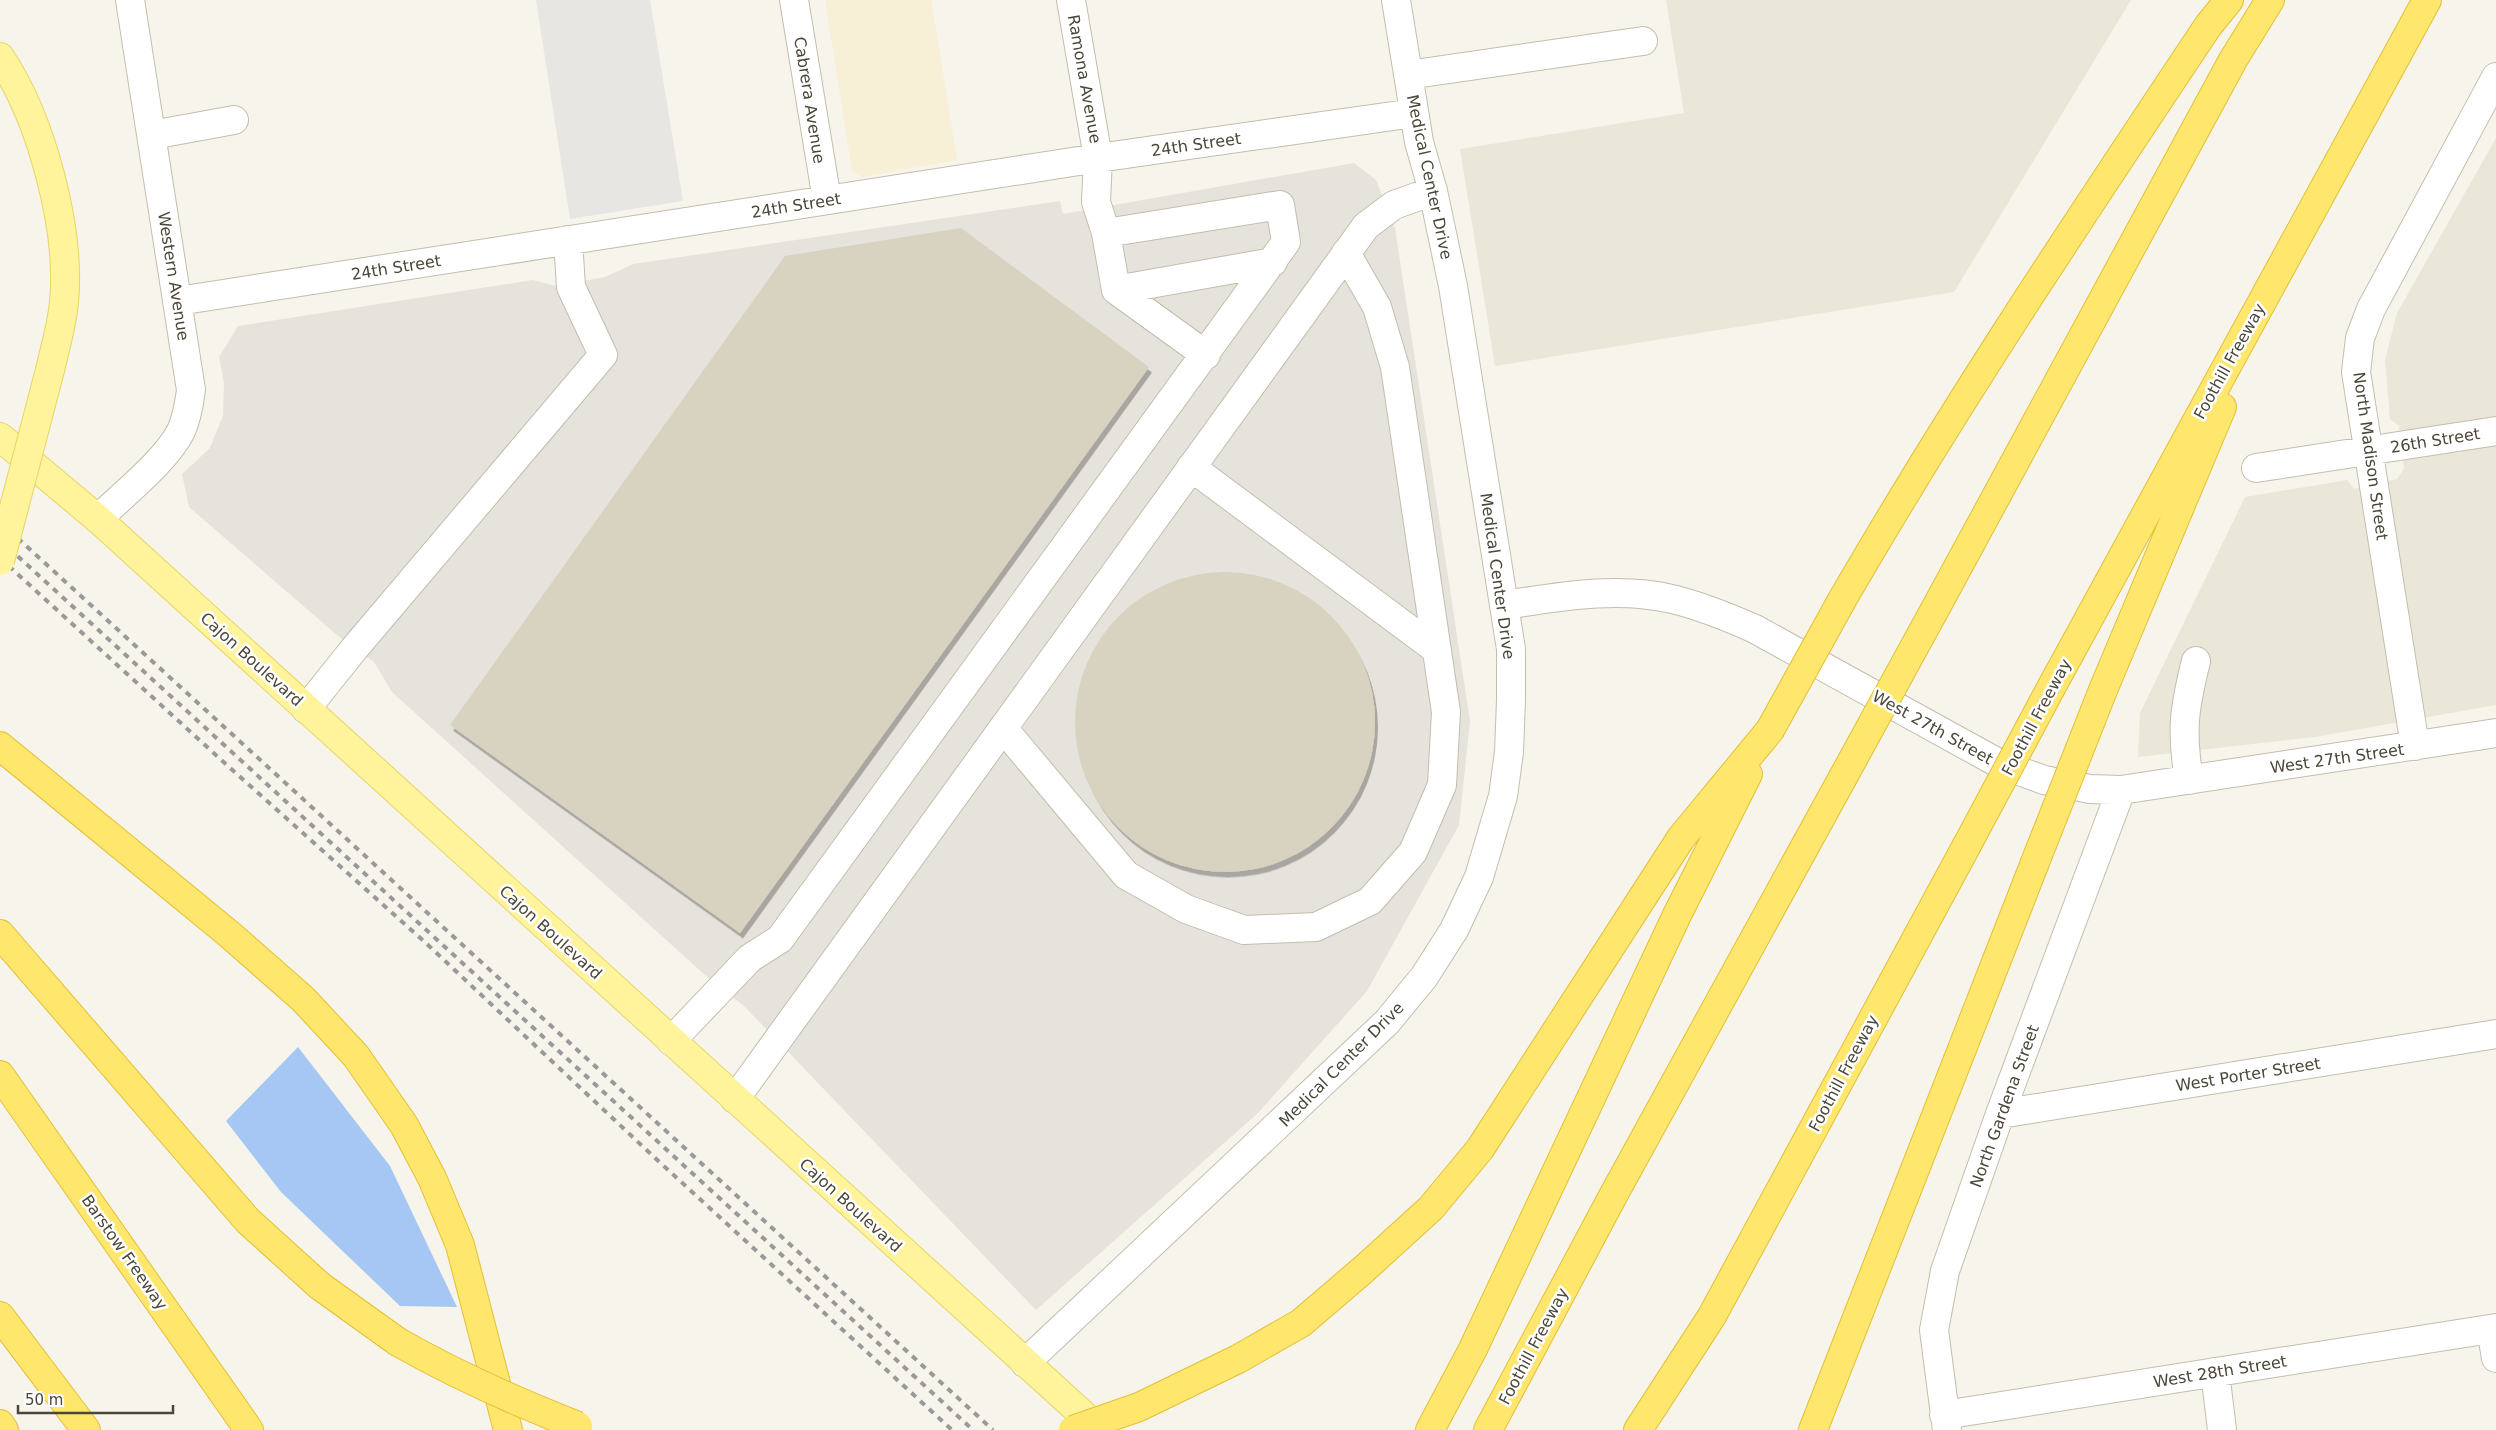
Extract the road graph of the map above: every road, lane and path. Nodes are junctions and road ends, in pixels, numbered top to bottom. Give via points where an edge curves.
1 (130, 0) edge
2 (794, 0) edge
3 (1071, 0) edge
4 (1396, 0) edge
5 (2229, 0) edge
6 (2270, 0) edge
7 (2427, 0) edge
8 (1643, 41) dead end
9 (0, 57) edge
10 (1408, 75) junction
11 (2496, 77) edge
12 (1414, 113) junction
13 (234, 120) dead end
14 (152, 135) junction
15 (1098, 158) junction
16 (1433, 191) junction
17 (827, 200) junction
18 (1106, 233) junction
19 (568, 240) junction
20 (1346, 253) junction
21 (1273, 262) junction
22 (2281, 267) junction
23 (1116, 290) junction
24 (178, 300) junction
25 (1206, 355) junction
26 (2496, 430) edge
27 (0, 437) edge
28 (2368, 451) junction
29 (1191, 467) junction
30 (2256, 468) dead end
31 (98, 519) junction
32 (0, 560) edge
33 (1504, 605) junction
34 (1437, 650) junction
35 (2196, 661) dead end
36 (306, 709) junction
37 (1003, 728) junction
38 (1770, 730) junction
39 (2496, 733) edge
40 (0, 746) edge
41 (2415, 746) junction
42 (2189, 780) junction
43 (2121, 790) junction
44 (0, 934) edge
45 (2496, 1034) edge
46 (671, 1041) junction
47 (0, 1075) edge
48 (735, 1099) junction
49 (2000, 1114) junction
50 (0, 1316) edge
51 (2494, 1328) edge
52 (2496, 1358) edge
53 (1025, 1363) junction
54 (2215, 1372) junction
55 (1945, 1422) edge
56 (0, 1424) edge
57 (586, 1428) edge
58 (4, 1430) edge
59 (86, 1430) edge
60 (248, 1430) edge
61 (508, 1430) edge
62 (1073, 1430) edge
63 (1100, 1430) edge
64 (1430, 1430) edge
65 (1488, 1430) edge
66 (1638, 1430) edge
67 (1813, 1430) edge
68 (2222, 1430) edge

1 - 14 street, Western Avenue
2 - 17 street, Cabrera Avenue
3 - 15 street, Ramona Avenue
4 - 10 street, Medical Center Drive
5 - 38 highway, bridge via 2208,26 2034,286 1910,483
6 - 65 highway, Foothill Freeway, bridge via 2233,60
7 - 22 highway, Foothill Freeway
8 - 10 street
9 - 32 main road, bridge via 13,76 38,136 57,206 64,302 50,370
10 - 12 street, Medical Center Drive
11 - 28 street, North Madison Street via 2371,309 2360,338 2356,372
12 - 15 street, 24th Street
12 - 16 street, Medical Center Drive
13 - 14 street
14 - 24 street, Western Avenue
15 - 17 street, 24th Street
15 - 18 street, Ramona Avenue via 1096,202
16 - 20 street via 1394,204 1366,226
16 - 33 street, Medical Center Drive via 1453,286
17 - 19 street, 24th Street
18 - 21 street via 1280,205 1286,242
18 - 23 street, Ramona Avenue
19 - 24 street, 24th Street
19 - 36 street via 571,287 603,355
20 - 29 street
20 - 34 street via 1377,306 1395,367
21 - 23 street
21 - 25 street
22 - 66 highway, Foothill Freeway, bridge via 1712,1316
22 - 67 highway, bridge via 2103,690
23 - 25 street
24 - 31 street, Western Avenue via 191,390 188,412 168,451
25 - 46 street via 780,939 750,958
26 - 28 street, 26th Street
27 - 31 main road, Cajon Boulevard
28 - 30 street, 26th Street
28 - 41 street, North Madison Street
29 - 34 street
29 - 37 street
31 - 36 main road, Cajon Boulevard
33 - 43 street, West 27th Street via 1581,594 1628,593 1671,599 1713,611 1755,629 2000,764 2044,780 2090,789
33 - 53 street, Medical Center Drive via 1511,649 1511,700 1503,796 1479,877 1454,930 1424,977 1387,1022
34 - 37 street via 1446,712 1442,785 1413,852 1370,901 1316,927 1244,930 1186,909 1126,875
35 - 42 street via 2185,705 2183,743
36 - 46 main road, Cajon Boulevard
37 - 48 street
38 - 62 highway, bridge via 1681,838 1480,1149 1431,1208 1300,1323 1238,1359 1139,1407
38 - 64 highway via 1677,915 1473,1349
39 - 41 street, West 27th Street
40 - 61 highway via 229,934 303,999 356,1056 404,1125 432,1178 460,1245
41 - 42 street, West 27th Street
42 - 43 street, West 27th Street
43 - 49 street, North Gardena Street
44 - 57 highway, bridge via 248,1221 320,1286 398,1342 454,1373 516,1402
45 - 49 street, West Porter Street
46 - 48 main road, Cajon Boulevard
47 - 60 highway, Barstow Freeway
48 - 53 main road, Cajon Boulevard
49 - 55 street, North Gardena Street via 1945,1271 1934,1330
50 - 59 highway
51 - 52 street
51 - 54 street, West 28th Street
53 - 63 main road, Cajon Boulevard
54 - 55 street, West 28th Street
54 - 68 street
56 - 58 highway

